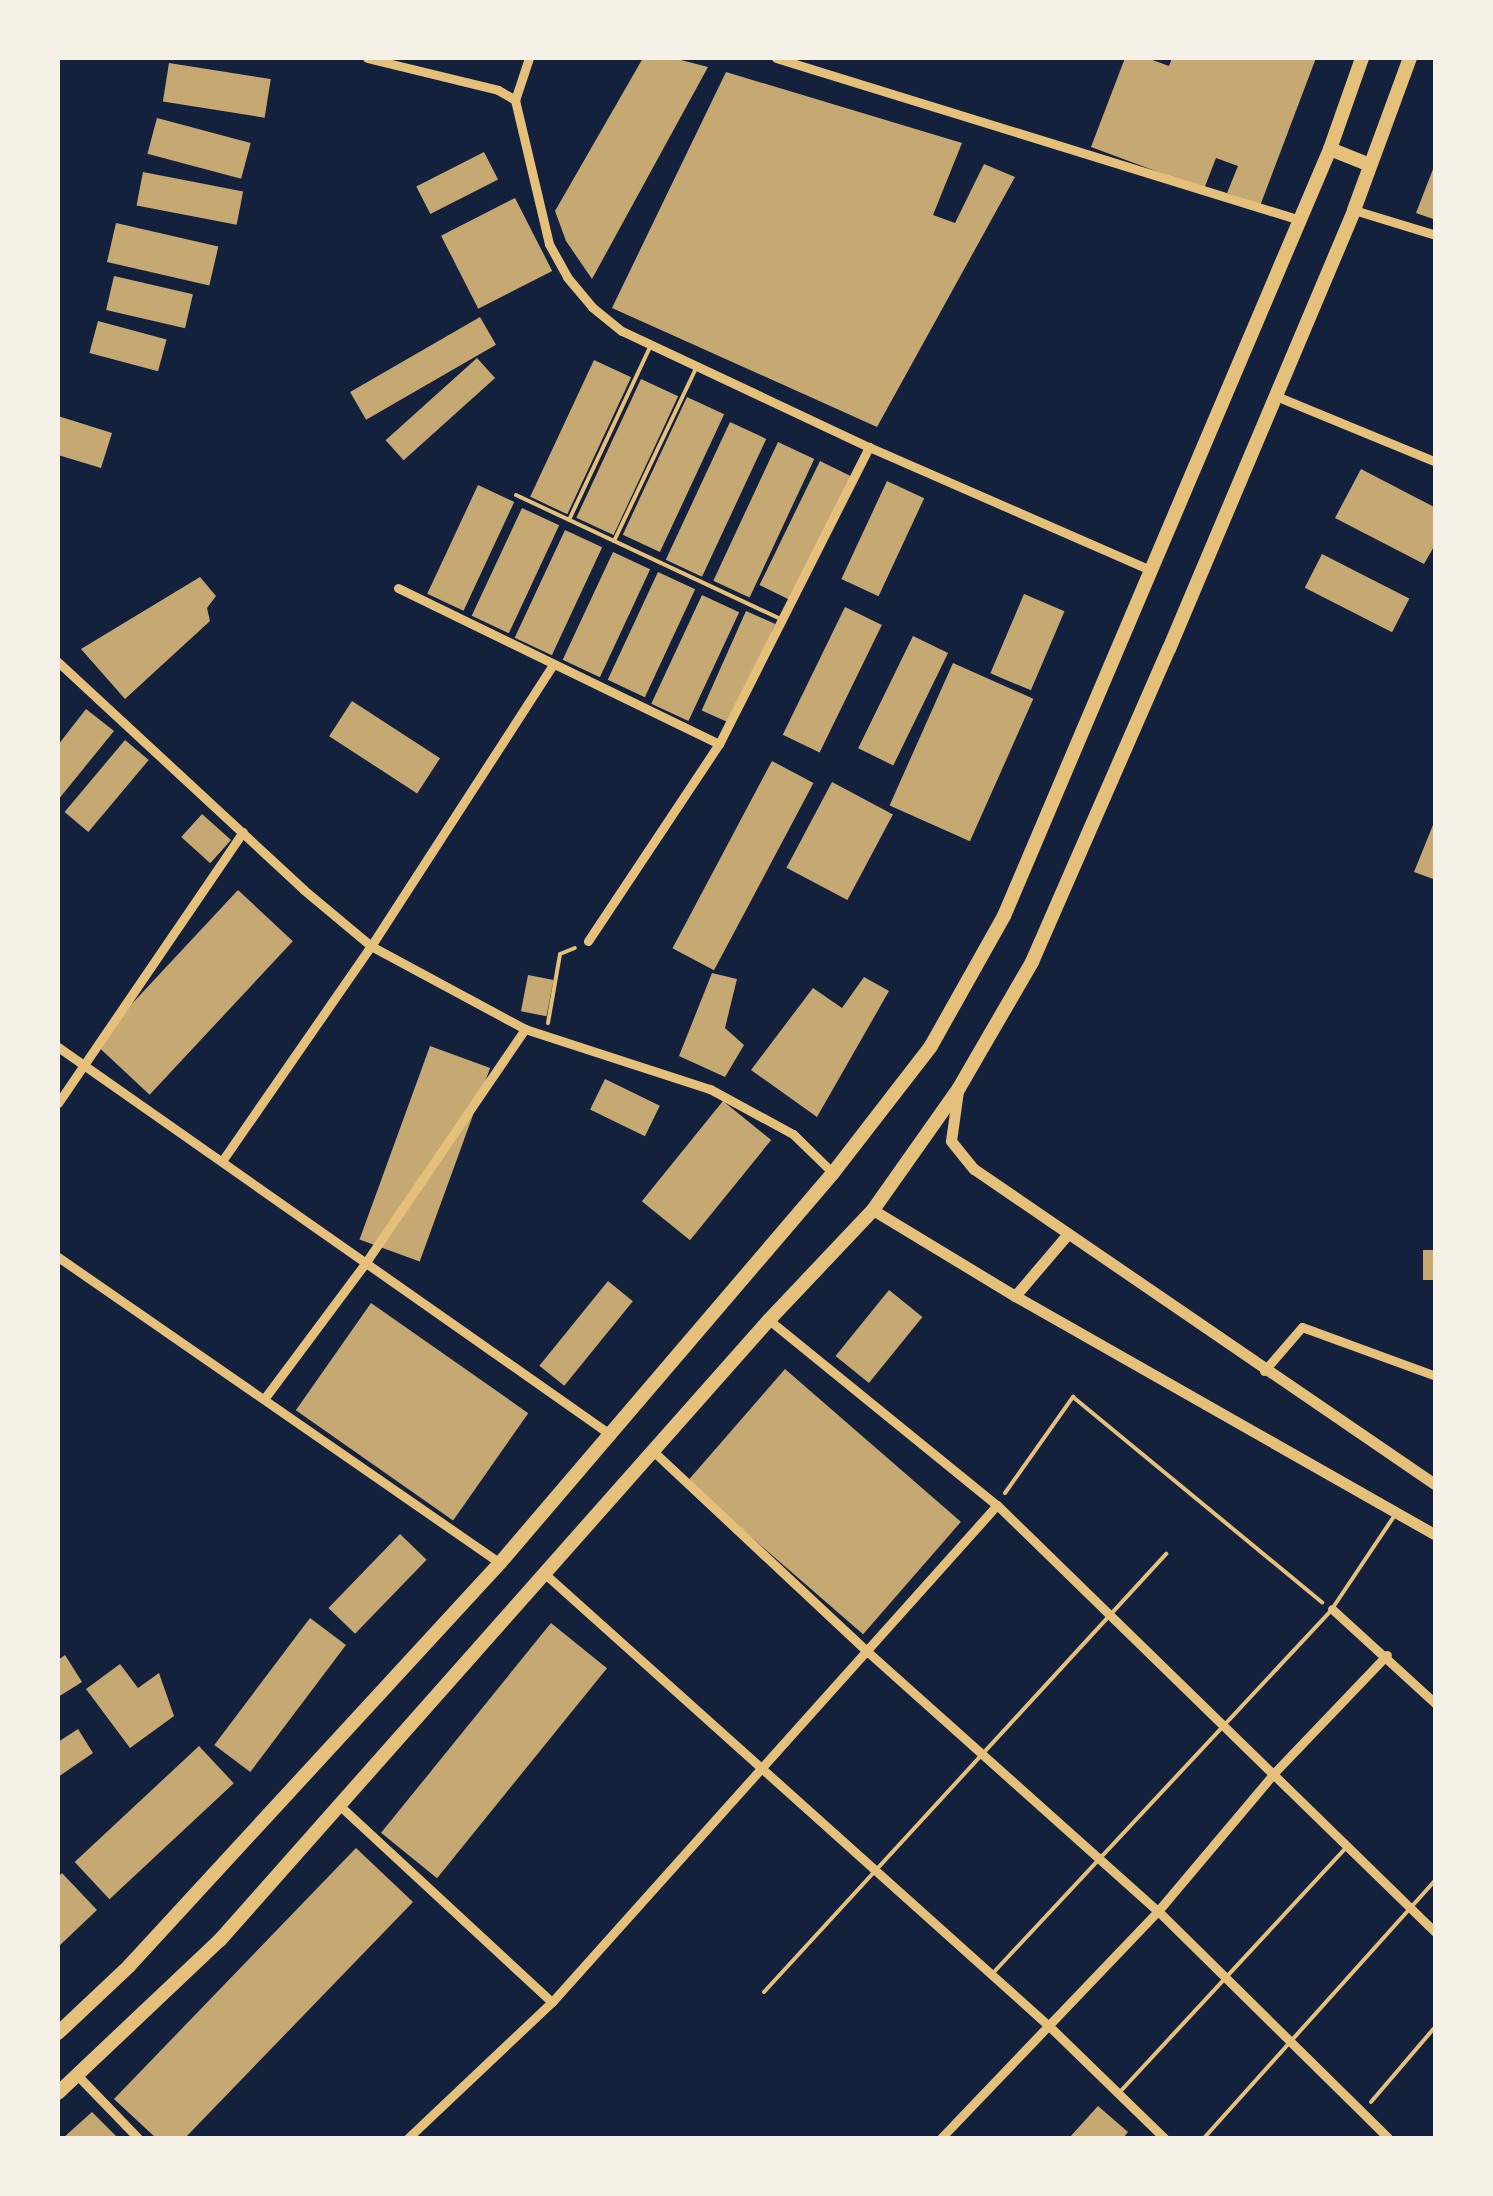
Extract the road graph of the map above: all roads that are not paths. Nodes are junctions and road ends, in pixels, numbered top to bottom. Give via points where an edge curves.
1 (367, 58) edge
2 (530, 58) edge
3 (776, 58) edge
4 (1362, 58) edge
5 (1410, 58) edge
6 (514, 100) junction
7 (1330, 149) junction
8 (1370, 165) junction
9 (1354, 210) junction
10 (1300, 220) junction
11 (1436, 236) edge
12 (652, 344) junction
13 (696, 366) junction
14 (1276, 396) junction
15 (868, 447) junction
16 (1436, 462) edge
17 (516, 495) dead end
18 (569, 520) junction
19 (614, 541) junction
20 (1151, 570) junction
21 (398, 588) dead end
22 (782, 619) junction
23 (58, 662) edge
24 (552, 666) junction
25 (719, 744) junction
26 (243, 832) junction
27 (588, 941) road end
28 (371, 946) junction
29 (525, 1029) junction
30 (58, 1047) edge
31 (83, 1065) junction
32 (959, 1088) junction
33 (58, 1102) edge
34 (222, 1161) junction
35 (834, 1173) junction
36 (873, 1210) junction
37 (1066, 1235) junction
38 (58, 1257) edge
39 (364, 1265) junction
40 (1014, 1296) junction
41 (769, 1320) junction
42 (1264, 1371) junction
43 (1436, 1376) edge
44 (264, 1399) junction
45 (611, 1435) junction
46 (654, 1452) junction
47 (1436, 1485) edge
48 (997, 1505) junction
49 (1398, 1511) junction
50 (1436, 1535) edge
51 (1166, 1554) dead end
52 (500, 1563) junction
53 (545, 1574) junction
54 (1332, 1609) junction
55 (1111, 1614) junction
56 (869, 1653) junction
57 (1387, 1655) junction
58 (1436, 1704) edge
59 (1225, 1724) junction
60 (982, 1754) junction
61 (762, 1767) junction
62 (1275, 1772) junction
63 (339, 1805) junction
64 (1348, 1845) junction
65 (1100, 1859) junction
66 (876, 1870) junction
67 (1436, 1879) edge
68 (1410, 1908) junction
69 (1158, 1912) junction
70 (1436, 1933) edge
71 (992, 1974) junction
72 (1225, 1978) junction
73 (764, 1992) dead end
74 (552, 2002) junction
75 (1050, 2026) junction
76 (58, 2033) edge
77 (1290, 2042) junction
78 (78, 2076) junction
79 (58, 2093) edge
80 (1118, 2094) junction
81 (138, 2138) edge
82 (408, 2138) edge
83 (941, 2138) edge
84 (1164, 2138) edge
85 (1204, 2138) edge
86 (1388, 2138) edge

1 - 6 street via 498,90
2 - 6 street
3 - 10 street
4 - 7 main road
5 - 8 main road
6 - 12 street via 549,244 567,278 622,331
7 - 8 main road
7 - 10 main road
8 - 9 main road
9 - 11 street
9 - 14 main road
10 - 20 main road
12 - 13 street
12 - 18 lane
13 - 15 street
13 - 19 lane
14 - 16 street
14 - 32 main road via 1032,962
15 - 20 street
15 - 22 street
17 - 18 lane
18 - 19 lane
19 - 22 lane
20 - 35 main road via 1004,916 932,1046
21 - 24 street
22 - 25 street
23 - 26 street
24 - 25 street
24 - 28 street
25 - 27 street
26 - 28 street
26 - 31 street
28 - 29 street
28 - 34 street
29 - 35 street via 710,1089 793,1134
29 - 39 street
30 - 31 street
31 - 33 street
31 - 34 street
32 - 36 main road
32 - 37 street via 952,1141 974,1170
34 - 39 street
35 - 45 main road
36 - 40 street
36 - 41 main road
37 - 40 street
37 - 42 street
38 - 44 street
39 - 44 street
39 - 45 street
40 - 49 street
41 - 46 main road
41 - 48 street
42 - 43 street via 1302,1328
42 - 47 street
44 - 52 street
45 - 52 main road
46 - 53 main road
46 - 56 street
48 - 55 street
48 - 56 street
49 - 50 street
49 - 54 lane
51 - 55 lane
52 - 76 main road via 129,1966
53 - 61 street
53 - 63 main road
54 - 57 street
54 - 59 lane
55 - 59 street
55 - 60 lane
56 - 60 street
56 - 61 street
57 - 58 street
57 - 62 street
59 - 62 street
59 - 65 lane
60 - 65 street
60 - 66 lane
61 - 66 street
61 - 74 street
62 - 64 street
62 - 69 street
63 - 74 street
63 - 78 main road via 220,1940
64 - 68 street
64 - 72 lane
65 - 69 street
65 - 71 lane
66 - 71 street
66 - 73 lane
67 - 68 lane
68 - 70 street
68 - 77 lane
69 - 72 street
69 - 75 street
71 - 75 street
72 - 77 street
72 - 80 lane
74 - 82 street
75 - 80 street
75 - 83 street
77 - 85 lane
77 - 86 street
78 - 79 main road
78 - 81 street
80 - 84 street

